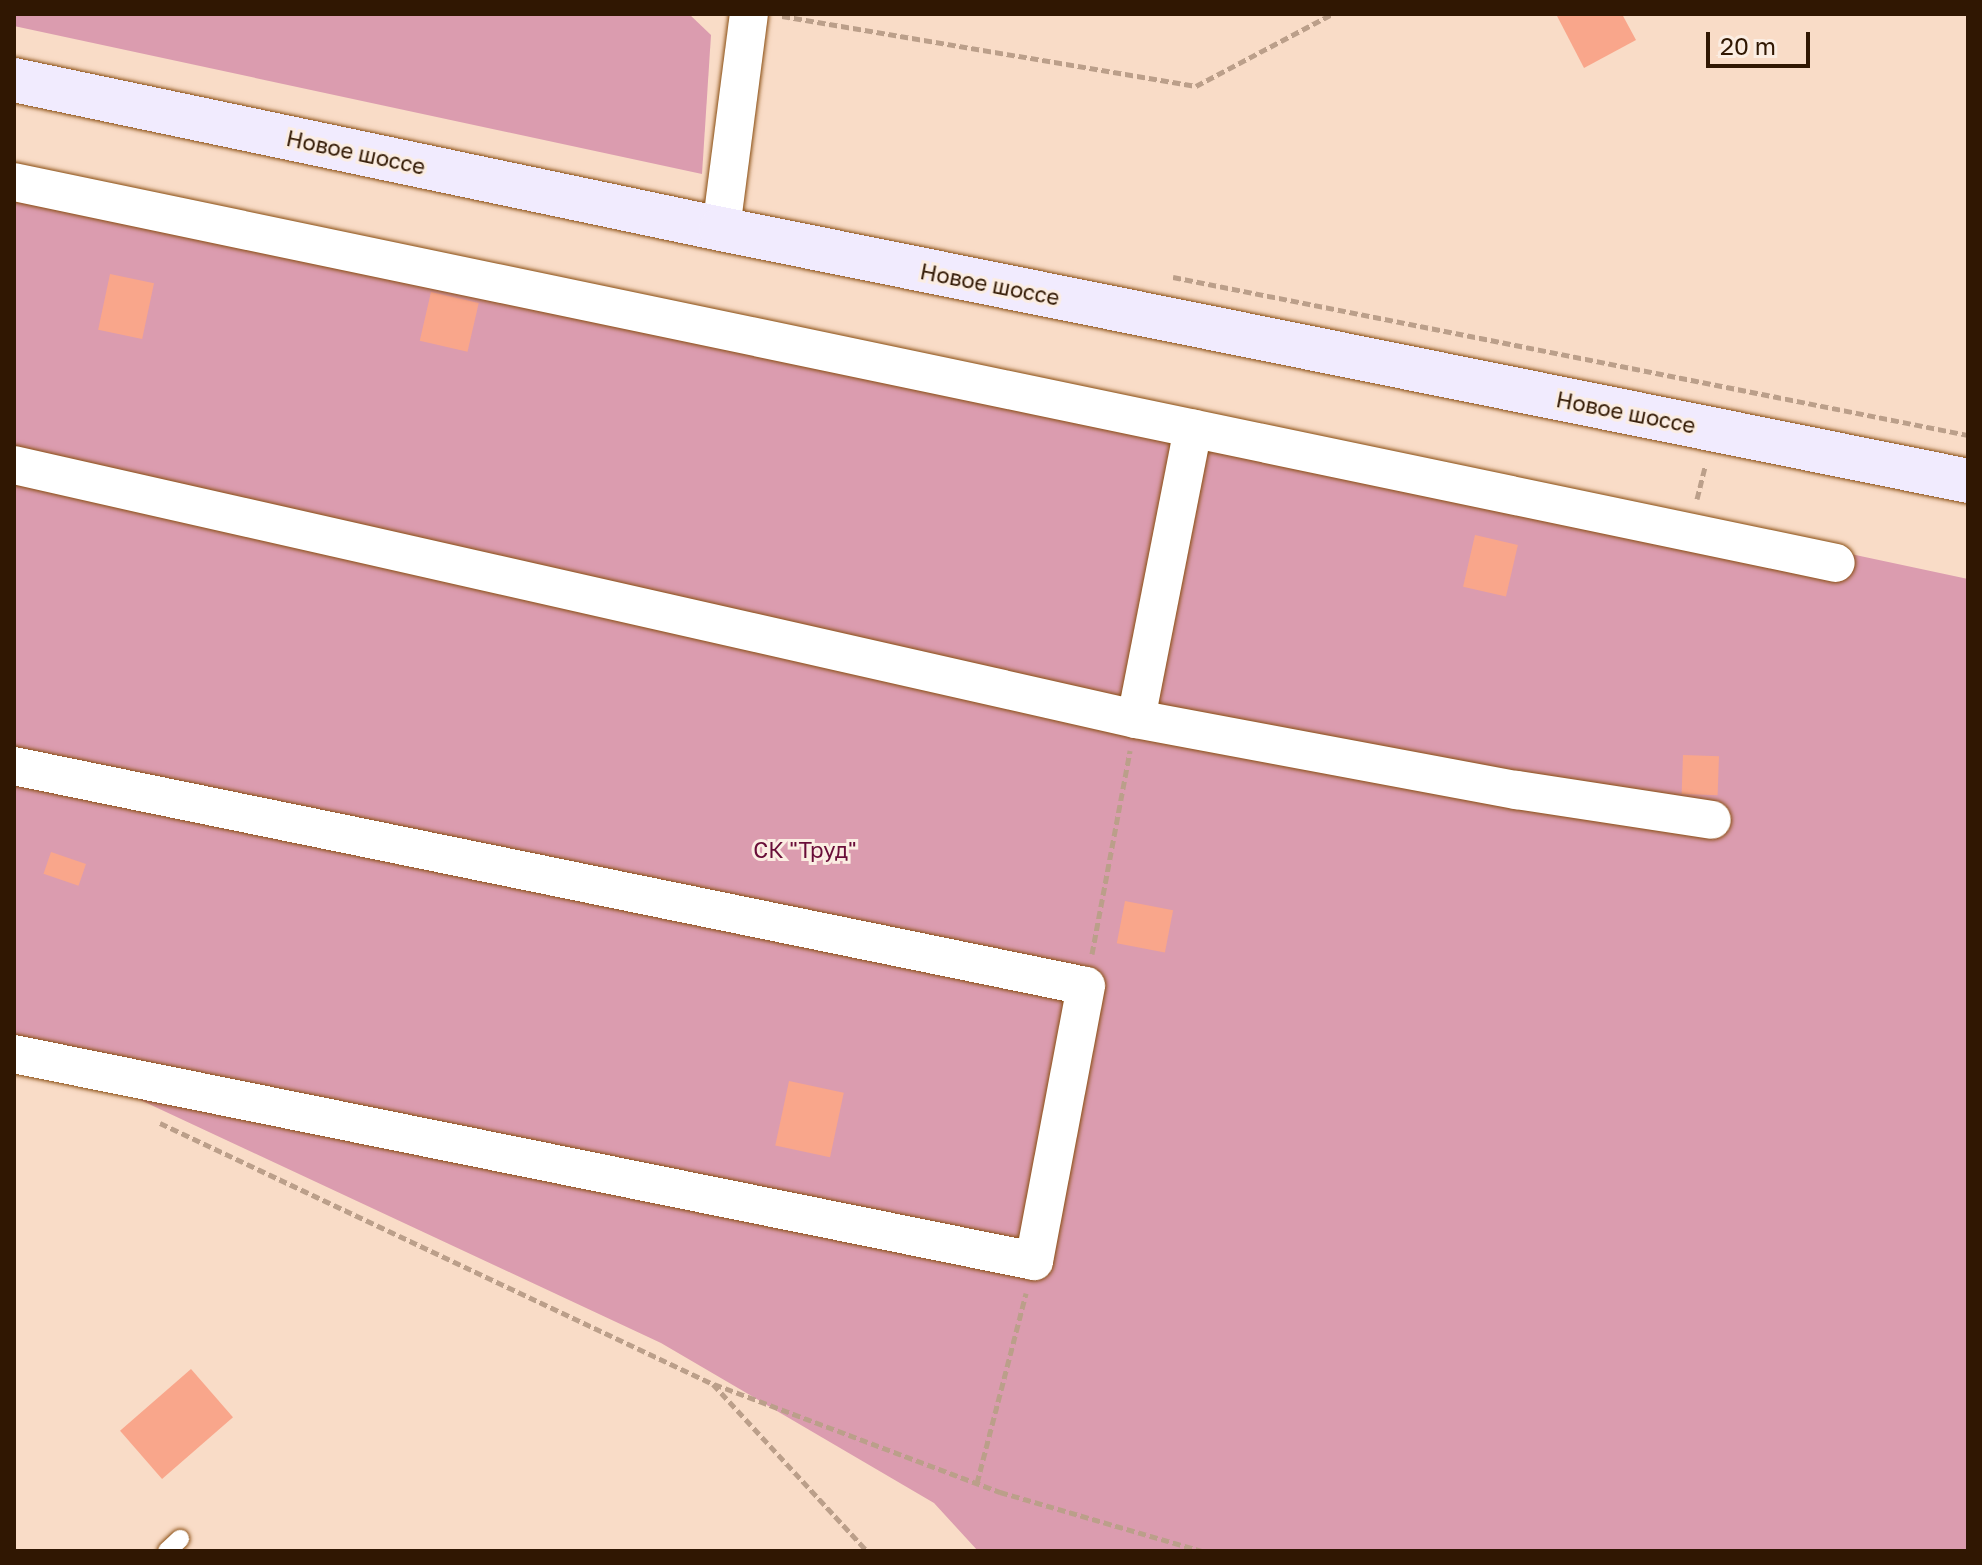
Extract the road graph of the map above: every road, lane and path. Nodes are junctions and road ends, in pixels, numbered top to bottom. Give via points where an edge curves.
1 (749, 14) edge
2 (769, 14) edge
3 (1332, 14) edge
4 (14, 80) edge
5 (14, 182) edge
6 (721, 229) junction
7 (1168, 276) dead end
8 (1193, 429) junction
9 (1968, 435) edge
10 (14, 465) edge
11 (1968, 481) edge
12 (1836, 563) dead end
13 (1136, 719) junction
14 (14, 766) edge
15 (1712, 820) dead end
16 (1086, 986) junction
17 (14, 1054) edge
18 (158, 1122) dead end
19 (1034, 1261) junction
20 (713, 1384) junction
21 (977, 1483) junction
22 (867, 1551) edge
23 (1202, 1551) edge

1 - 6 street
2 - 3 path via 1196,86
4 - 6 main road, Новое шоссе
5 - 8 street
6 - 11 main road, Новое шоссе
7 - 9 path
8 - 12 street
8 - 13 street
10 - 13 street
13 - 15 street via 1517,790
13 - 16 path
14 - 16 street
16 - 19 street
17 - 19 street
18 - 20 path
19 - 21 path
20 - 21 path
20 - 22 path
21 - 23 path

